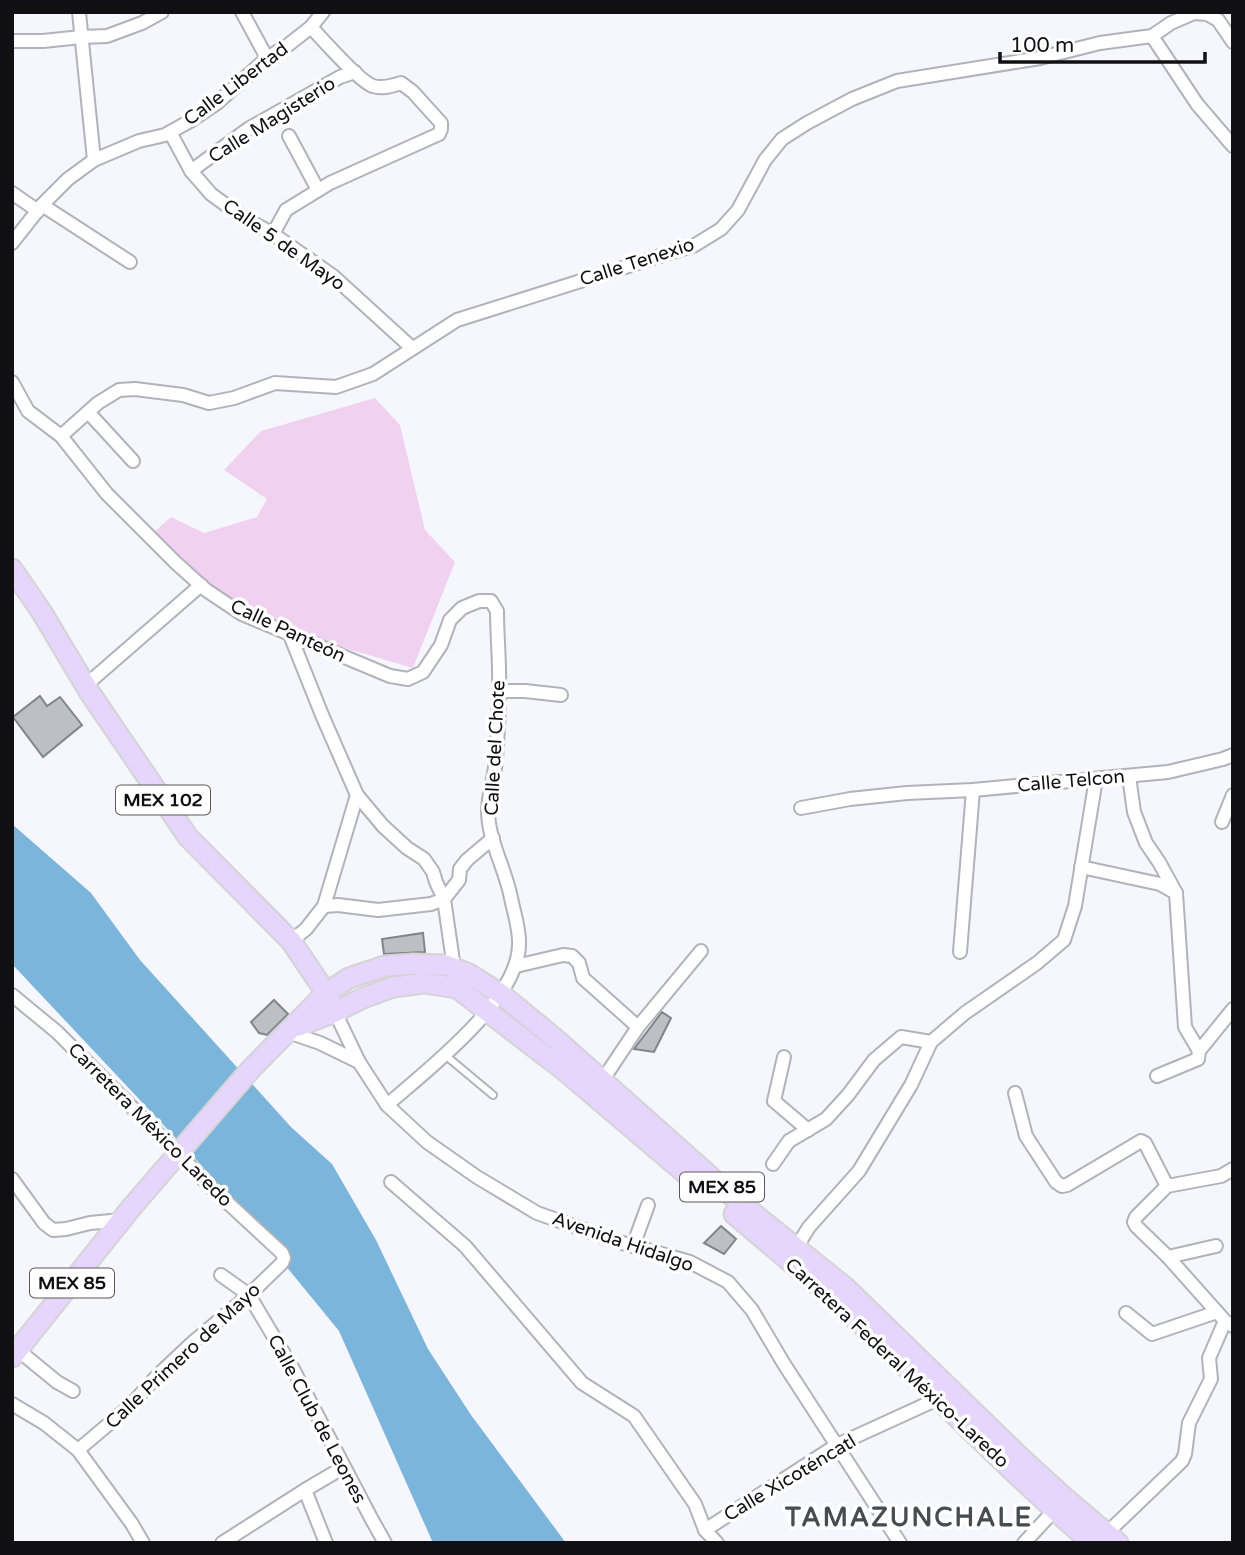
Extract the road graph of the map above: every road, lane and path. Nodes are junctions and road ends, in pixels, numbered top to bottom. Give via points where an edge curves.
1 (79, 12) edge
2 (162, 12) edge
3 (242, 12) edge
4 (323, 12) edge
5 (311, 27) junction
6 (1153, 36) junction
7 (81, 37) junction
8 (12, 41) edge
9 (1233, 41) edge
10 (267, 58) junction
11 (355, 72) junction
12 (170, 132) junction
13 (289, 136) dead end
14 (1233, 146) edge
15 (94, 160) junction
16 (191, 171) junction
17 (318, 190) junction
18 (12, 193) edge
19 (40, 208) junction
20 (273, 234) junction
21 (12, 243) edge
22 (130, 262) dead end
23 (412, 348) junction
24 (12, 382) edge
25 (88, 412) junction
26 (61, 436) junction
27 (133, 461) dead end
28 (12, 569) edge
29 (201, 585) junction
30 (491, 601) joint
31 (290, 635) junction
32 (86, 685) junction
33 (499, 691) junction
34 (561, 695) dead end
35 (1233, 755) edge
36 (1129, 776) junction
37 (1096, 779) junction
38 (973, 790) junction
39 (357, 795) junction
40 (1233, 795) edge
41 (801, 808) dead end
42 (1222, 822) dead end
43 (493, 838) junction
44 (1081, 867) junction
45 (1176, 893) junction
46 (444, 899) junction
47 (324, 906) junction
48 (291, 941) junction
49 (701, 951) dead end
50 (960, 952) dead end
51 (516, 966) junction
52 (454, 968) junction
53 (326, 993) junction
54 (501, 994) junction
55 (12, 995) edge
56 (1233, 1009) edge
57 (487, 1011) junction
58 (335, 1012) junction
59 (638, 1027) junction
60 (289, 1031) junction
61 (931, 1042) junction
62 (1199, 1051) junction
63 (445, 1055) junction
64 (784, 1057) dead end
65 (359, 1062) junction
66 (1157, 1076) dead end
67 (602, 1081) junction
68 (1015, 1093) dead end
69 (493, 1095) dead end
70 (387, 1105) junction
71 (808, 1130) junction
72 (773, 1164) dead end
73 (1233, 1169) edge
74 (12, 1179) edge
75 (391, 1182) dead end
76 (1167, 1185) junction
77 (648, 1205) dead end
78 (735, 1207) junction
79 (127, 1214) junction
80 (1216, 1245) dead end
81 (633, 1246) junction
82 (796, 1248) junction
83 (1168, 1257) junction
84 (284, 1258) joint
85 (221, 1275) dead end
86 (249, 1295) junction
87 (1126, 1313) dead end
88 (1225, 1320) edge
89 (15, 1354) edge
90 (73, 1391) dead end
91 (945, 1395) junction
92 (12, 1404) edge
93 (837, 1445) junction
94 (78, 1450) junction
95 (344, 1467) junction
96 (305, 1489) junction
97 (1060, 1504) junction
98 (705, 1530) junction
99 (1106, 1540) edge
100 (143, 1543) edge
101 (222, 1543) edge
102 (326, 1543) edge
103 (385, 1543) edge
104 (717, 1543) edge
105 (900, 1543) edge
106 (1024, 1543) edge

1 - 7 street
2 - 7 street via 107,36
3 - 10 street
4 - 5 street, Calle Libertad
5 - 10 street, Calle Libertad
5 - 11 street
6 - 9 street, Calle Tenexio via 1194,13 1218,20
6 - 14 street via 1197,104
6 - 23 street, Calle Tenexio via 897,81 852,99 782,139 738,210 721,229 695,245 457,320
7 - 8 street
7 - 15 street
10 - 12 street, Calle Libertad via 217,103
11 - 16 street, Calle Magisterio via 248,129
11 - 17 street via 372,86 401,83 441,128 439,134
12 - 15 street, Calle Libertad
12 - 16 street, Calle 5 de Mayo
13 - 17 street
15 - 19 street, Calle Libertad
16 - 20 street, Calle 5 de Mayo via 211,194
17 - 20 street via 286,210
18 - 19 street
19 - 21 street, Calle Libertad
19 - 22 street
20 - 23 street, Calle 5 de Mayo via 333,276
23 - 25 street, Calle Tenexio via 373,374 336,387 275,383 209,403 183,395 118,390
24 - 26 street, Calle Panteón via 28,411
25 - 26 street, Calle Tenexio
25 - 27 street
26 - 29 street, Calle Panteón via 107,494
28 - 32 main road, MEX 102
29 - 31 street, Calle Panteón via 242,614
29 - 32 street
30 - 31 street, Calle Panteón via 462,608 450,620 441,645 423,672 408,679
30 - 33 street, Calle del Chote via 497,611
31 - 39 street
32 - 48 main road, MEX 102 via 188,837
33 - 34 street
33 - 43 street, Calle del Chote via 488,811
35 - 36 street, Calle Telcon via 1168,772
36 - 37 street, Calle Telcon
36 - 45 street via 1134,812 1146,843
37 - 38 street, Calle Telcon
37 - 44 street
38 - 41 street, Calle Telcon via 850,799
38 - 50 street
39 - 46 street via 383,826 424,859
39 - 47 street
40 - 42 street
43 - 46 street via 467,860
43 - 51 street, Calle del Chote via 508,881 519,945
44 - 45 street via 1160,884
44 - 61 street via 1063,940
45 - 62 street via 1185,1027
46 - 47 street via 378,910
46 - 52 street
47 - 48 street
48 - 53 main road, MEX 102
49 - 59 street
51 - 54 street, Calle del Chote
51 - 59 street via 572,956 583,978
52 - 53 main road, Carretera Federal México-Laredo / MEX 85 via 385,966 349,978
52 - 54 main road, Carretera Federal México-Laredo / MEX 85
53 - 58 main road, MEX 102
53 - 60 main road, Carretera Federal México-Laredo / MEX 85
54 - 57 street, Calle del Chote
54 - 67 main road, Carretera Federal México-Laredo / MEX 85
55 - 84 street, Carretera México Laredo via 57,1032
56 - 62 street
57 - 58 main road, Carretera Federal México-Laredo / MEX 85 via 457,988 424,983 393,986
57 - 63 street, Calle del Chote
57 - 78 main road, Carretera Federal México-Laredo / MEX 85
58 - 60 main road, Carretera Federal México-Laredo / MEX 85
58 - 65 street, Avenida Hidalgo
59 - 67 street
60 - 65 street
60 - 79 main road, MEX 85, bridge
61 - 71 street via 901,1037 874,1060 826,1119
61 - 82 street via 859,1171
62 - 66 street via 1198,1059
63 - 69 lane
63 - 70 street, Calle del Chote
64 - 71 street via 774,1101
65 - 70 street, Avenida Hidalgo
67 - 78 main road, Carretera Federal México-Laredo / MEX 85
68 - 76 street via 1026,1136 1062,1186 1141,1141
70 - 81 street, Avenida Hidalgo via 427,1142 537,1213
71 - 72 street via 789,1141
73 - 76 street via 1221,1176
74 - 79 street via 53,1230
75 - 98 street via 465,1246 582,1382 634,1416 695,1504
76 - 83 street via 1134,1222
77 - 81 street
78 - 82 main road, Carretera Federal México-Laredo / MEX 85
78 - 91 main road, Carretera Federal México-Laredo / MEX 85
79 - 89 main road, MEX 85
80 - 83 street
81 - 93 street, Avenida Hidalgo via 690,1262 728,1282 752,1310
82 - 91 main road, Carretera Federal México-Laredo / MEX 85 via 846,1288
83 - 88 street
84 - 86 street, Calle Primero de Mayo
85 - 86 street
86 - 94 street, Calle Primero de Mayo
86 - 95 street, Calle Club de Leones
87 - 88 street via 1152,1334
88 - 99 street via 1209,1358 1211,1379 1189,1423 1182,1461
89 - 90 street
91 - 93 street, Calle Xicoténcatl
91 - 97 main road, Carretera Federal México-Laredo / MEX 85 via 1020,1457
92 - 94 street
93 - 98 street, Calle Xicoténcatl
93 - 105 street, Avenida Hidalgo
94 - 100 street
95 - 96 street
95 - 103 street, Calle Club de Leones
96 - 101 street
96 - 102 street
97 - 99 main road, Carretera Federal México-Laredo / MEX 85
97 - 106 street
98 - 104 street

